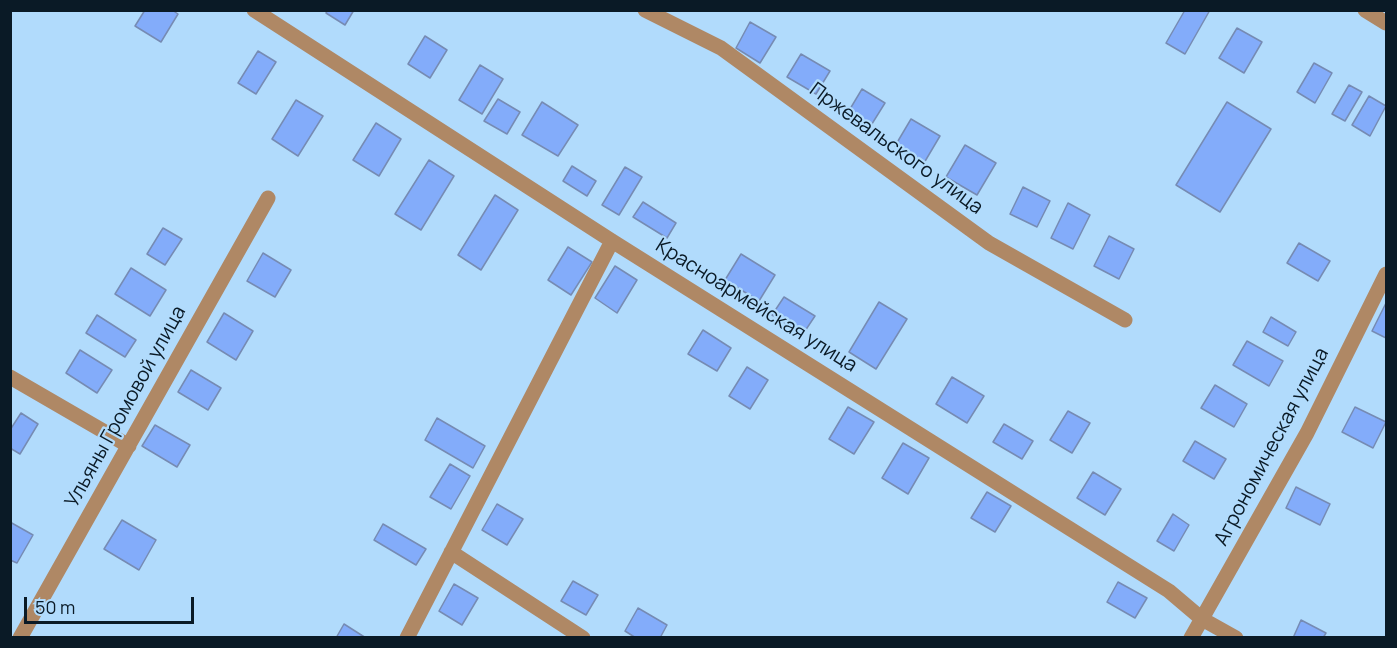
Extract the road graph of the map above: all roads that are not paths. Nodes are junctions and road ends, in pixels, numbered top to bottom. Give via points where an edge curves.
1 (254, 10) edge
2 (645, 10) edge
3 (1365, 10) edge
4 (1386, 23) edge
5 (268, 198) dead end
6 (612, 241) junction
7 (1386, 274) edge
8 (1125, 320) dead end
9 (10, 377) edge
10 (129, 446) junction
11 (451, 552) junction
12 (1202, 619) junction
13 (20, 638) edge
14 (407, 638) edge
15 (583, 638) edge
16 (1191, 638) edge
17 (1236, 638) edge

1 - 6 street, Красноармейская улица
2 - 8 street, Пржевальского улица via 721,48 989,243
3 - 4 street
5 - 10 street, Ульяны Громовой улица
6 - 11 street
6 - 12 street, Красноармейская улица via 1159,585
7 - 12 street, Агрономическая улица via 1307,433
9 - 10 street
10 - 13 street, Ульяны Громовой улица
11 - 14 street
11 - 15 street
12 - 16 street, Агрономическая улица
12 - 17 street, Красноармейская улица

